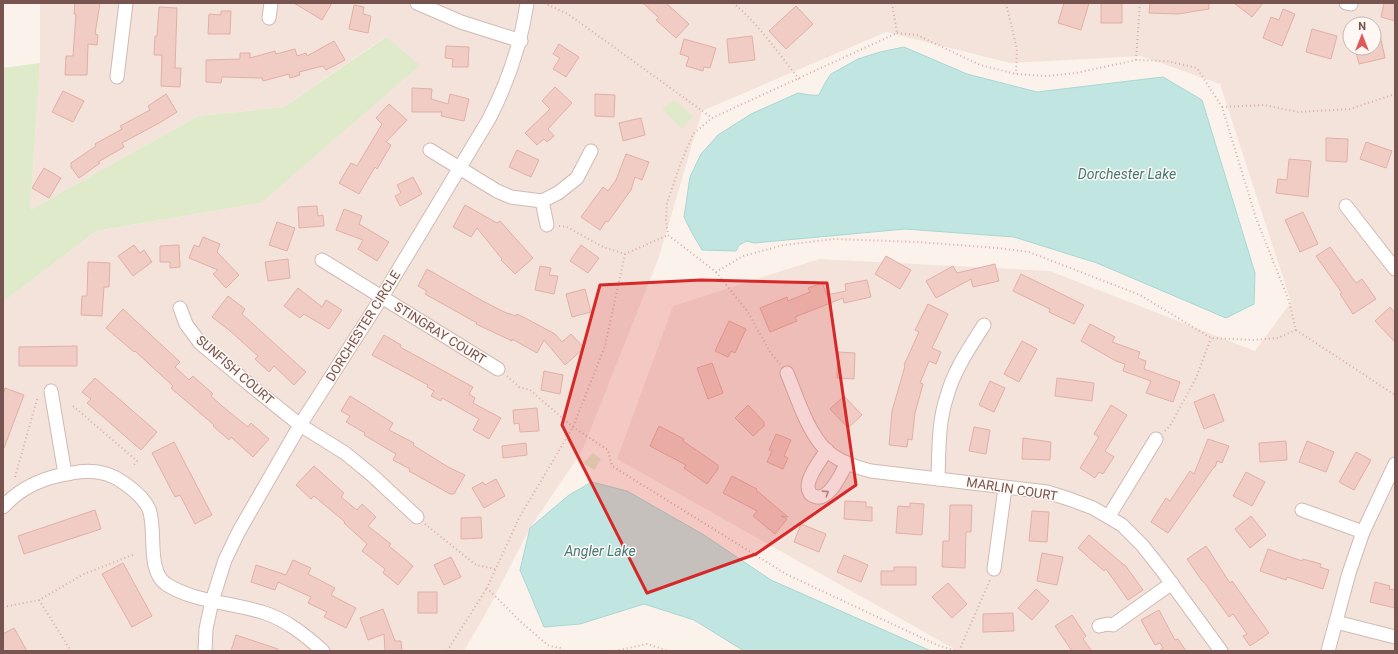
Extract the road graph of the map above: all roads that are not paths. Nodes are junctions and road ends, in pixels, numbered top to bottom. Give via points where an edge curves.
1 (126, 3) edge
2 (271, 3) edge
3 (417, 3) edge
4 (527, 3) edge
5 (269, 18) dead end
6 (521, 40) junction
7 (118, 77) dead end
8 (430, 150) dead end
9 (591, 151) dead end
10 (460, 167) junction
11 (542, 201) junction
12 (1346, 206) dead end
13 (547, 225) road end
14 (322, 260) dead end
15 (1395, 269) edge
16 (382, 297) junction
17 (180, 308) dead end
18 (984, 324) dead end
19 (498, 369) road end
20 (787, 373) road end
21 (45, 391) road end
22 (300, 425) junction
23 (1156, 439) road end
24 (827, 450) junction
25 (846, 463) junction
26 (1395, 464) edge
27 (65, 474) junction
28 (938, 479) junction
29 (1005, 488) junction
30 (3, 507) edge
31 (1302, 510) dead end
32 (1109, 516) junction
33 (417, 517) road end
34 (1363, 532) junction
35 (994, 569) road end
36 (1172, 583) junction
37 (212, 601) junction
38 (1336, 622) junction
39 (1099, 626) dead end
40 (1395, 637) edge
41 (205, 651) edge
42 (323, 651) edge
43 (1221, 651) edge
44 (1328, 651) edge

1 - 7 street
2 - 5 street
3 - 6 street via 461,22
4 - 6 street, DORCHESTER CIRCLE
6 - 10 street, DORCHESTER CIRCLE via 499,100
8 - 10 street
9 - 11 street via 577,178 558,194
10 - 11 street via 511,197
10 - 16 street, DORCHESTER CIRCLE
11 - 13 street
12 - 15 street
14 - 16 street, STINGRAY COURT
16 - 19 street, STINGRAY COURT
16 - 22 street, DORCHESTER CIRCLE
17 - 22 street, SUNFISH COURT via 186,324 200,343
18 - 28 street via 964,358 943,408
20 - 24 street, MARLIN COURT via 811,429
21 - 27 street
22 - 33 street, SUNFISH COURT via 345,453
22 - 37 street, DORCHESTER CIRCLE via 239,531 225,560
23 - 32 street
24 - 25 street, MARLIN COURT
24 -> 25 street via 810,478 810,494 819,498 828,494
25 - 28 street, MARLIN COURT via 870,471
26 - 34 street
27 - 30 street via 28,486
27 - 37 street via 86,471 102,473 135,491 144,501 150,515 154,562 162,580 173,588
28 - 29 street, MARLIN COURT
29 - 32 street, MARLIN COURT via 1052,494
29 - 35 street
31 - 34 street
32 - 36 street, MARLIN COURT via 1132,534
34 - 38 street
36 - 39 street via 1114,625
36 - 43 street, MARLIN COURT
37 - 41 street, DORCHESTER CIRCLE via 206,629
37 - 42 street via 276,618 298,629
38 - 40 street
38 - 44 street

